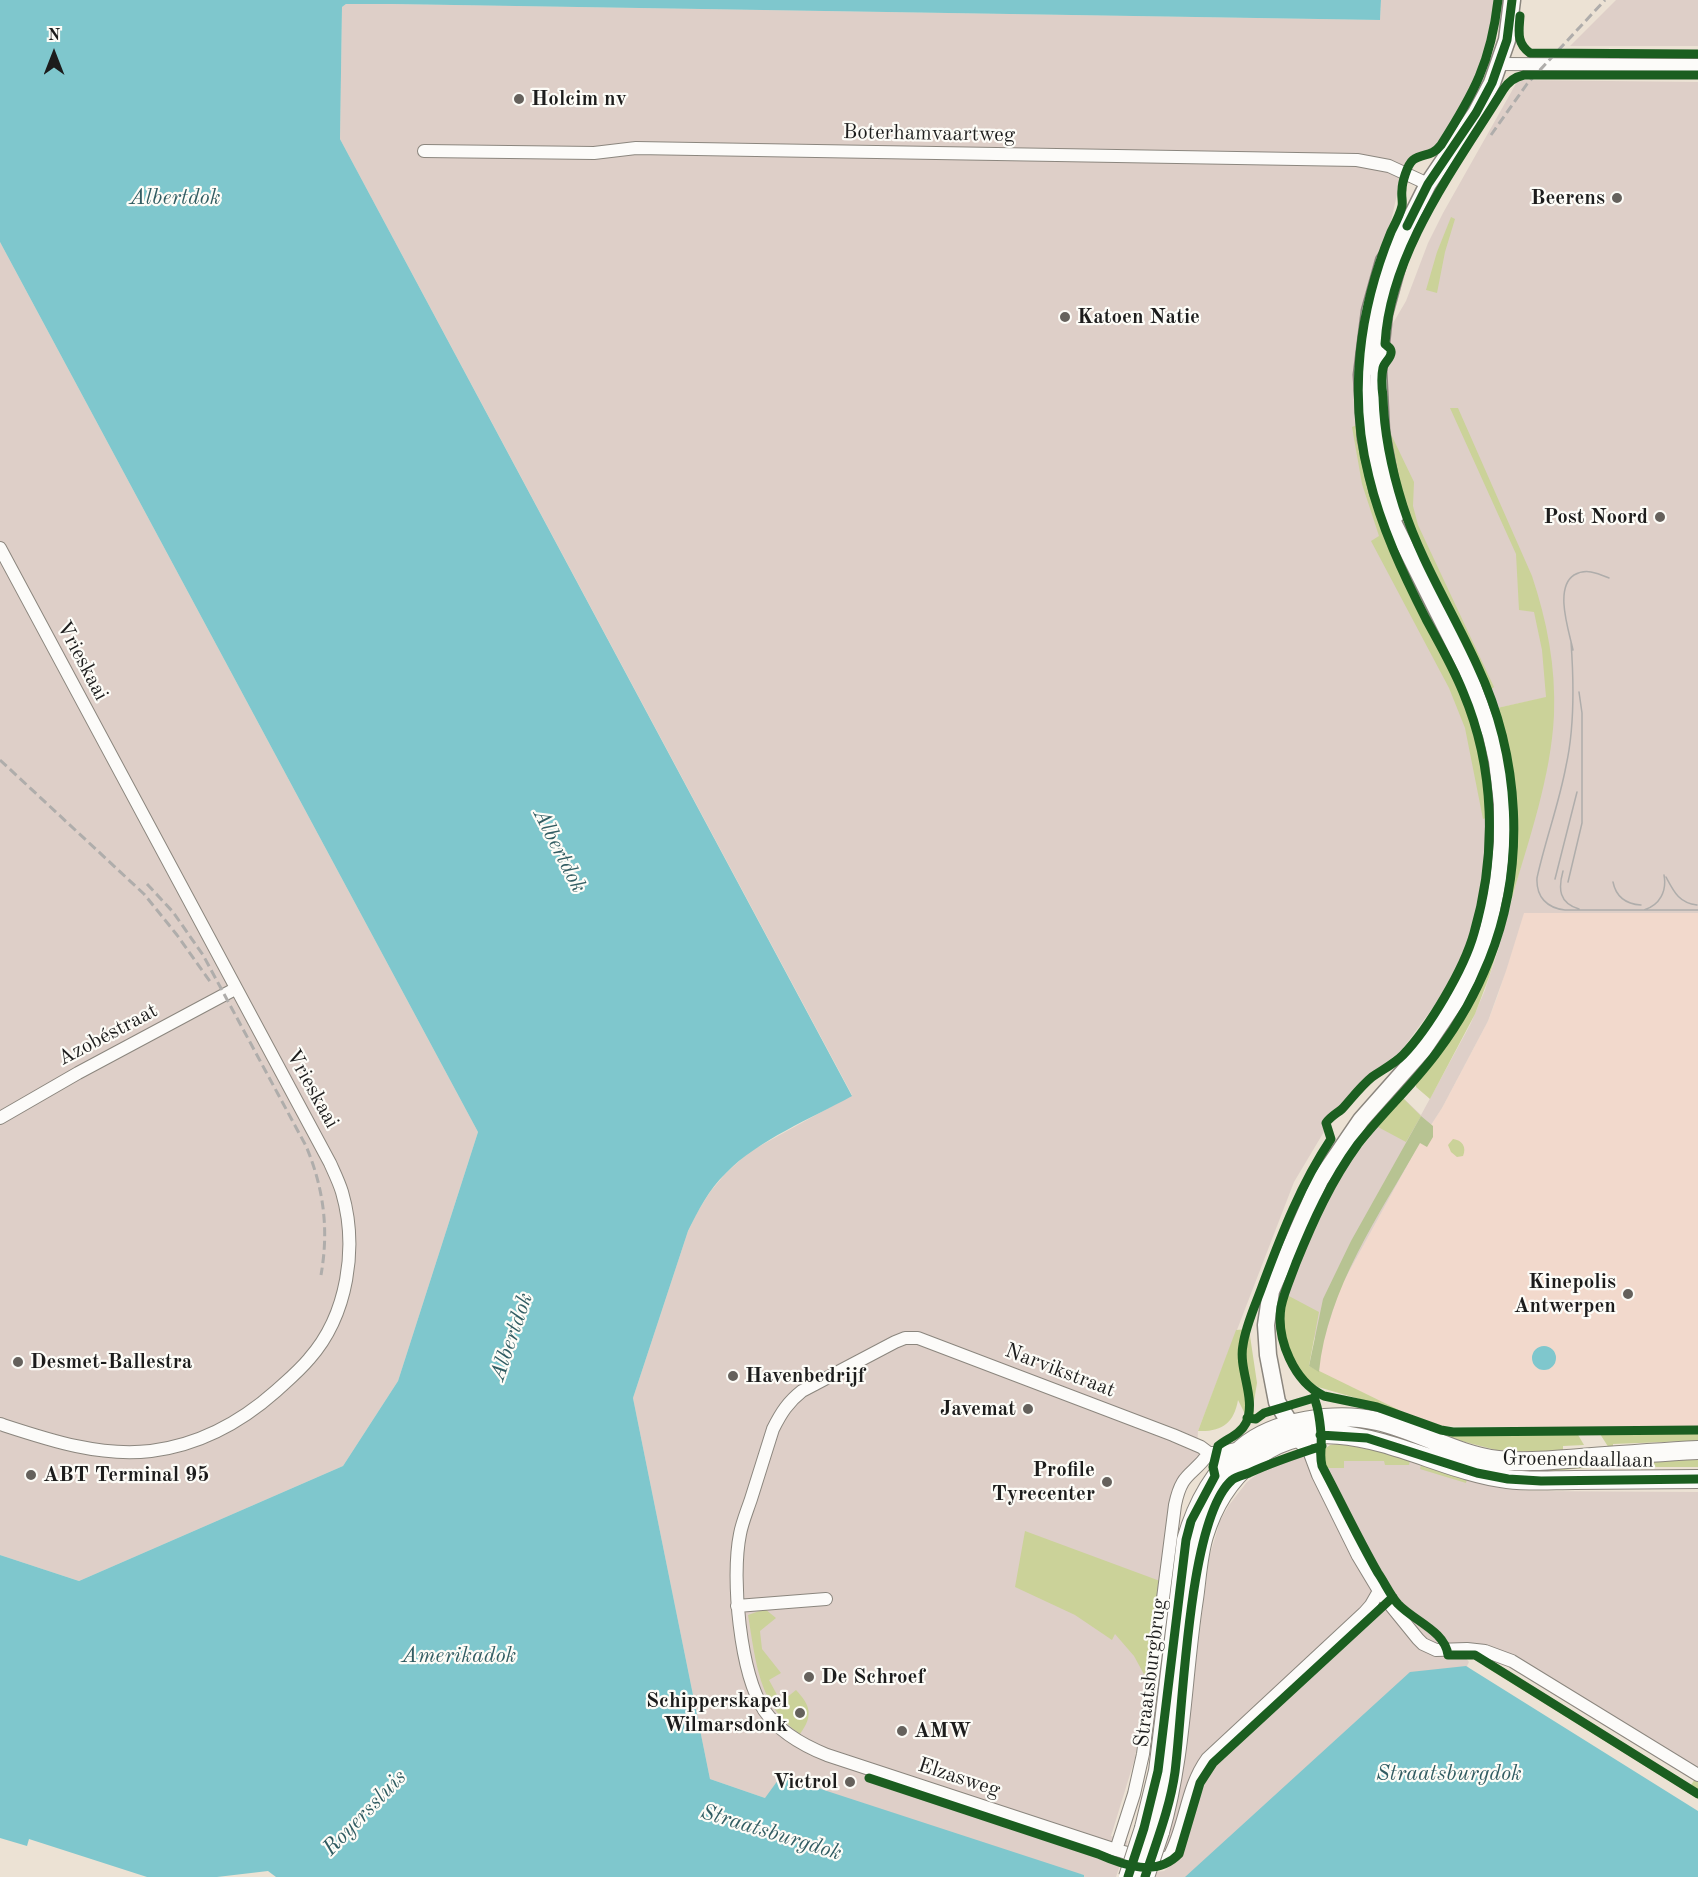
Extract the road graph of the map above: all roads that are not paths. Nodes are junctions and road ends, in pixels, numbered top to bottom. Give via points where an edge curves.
1 (1512, 0) edge
2 (1499, 64) junction
3 (1698, 65) edge
4 (424, 151) dead end
5 (1428, 184) junction
6 (0, 548) edge
7 (235, 989) junction
8 (0, 1118) edge
9 (895, 1342) joint
10 (0, 1424) edge
11 (1293, 1432) junction
12 (1243, 1447) junction
13 (1698, 1450) edge
14 (1209, 1453) junction
15 (1224, 1478) junction
16 (1698, 1479) edge
17 (1379, 1591) junction
18 (826, 1599) dead end
19 (737, 1606) junction
20 (1698, 1775) edge
21 (1116, 1850) junction
22 (1128, 1877) edge
23 (1145, 1877) edge

1 - 2 street
2 - 3 street
2 - 5 street via 1476,113
4 - 5 street, Boterhamvaartweg via 594,153 636,148 1357,160 1389,166
5 - 11 street via 1378,278 1362,375 1365,424 1378,492 1467,670 1485,717 1497,761 1502,804 1498,880 1483,943 1458,998 1423,1050 1361,1120 1320,1180 1270,1297 1268,1355 1291,1405
6 - 7 street, Vrieskaai
7 - 8 street, Azobéstraat
7 - 10 street, Vrieskaai via 342,1190 349,1258 340,1304 328,1332 310,1358 263,1403 241,1420 181,1446 118,1452 80,1448
9 - 14 street, Narvikstraat via 918,1338 938,1344
9 - 19 street, Elzasweg via 802,1391 780,1414 740,1533 736,1557
11 - 12 main road, Straatsburgbrug via 1263,1435
11 - 13 main road, Groenendaallaan via 1332,1417 1376,1420 1476,1455 1516,1462
11 - 15 main road, Straatsburgbrug
11 - 16 main road, Groenendaallaan via 1367,1438 1508,1479
11 - 17 street via 1309,1450 1317,1475
12 - 14 street
12 - 15 main road, Straatsburgbrug
14 - 21 street via 1178,1488 1139,1772
15 - 22 main road, Straatsburgbrug, bridge via 1191,1521 1186,1540 1158,1771
15 - 23 main road, Straatsburgbrug, bridge via 1200,1557 1175,1772
17 - 20 street via 1423,1644 1436,1650 1485,1651 1512,1660
17 - 21 street, Elzasweg via 1364,1613 1207,1759 1195,1780 1168,1857 1145,1857
18 - 19 street
19 - 21 street, Elzasweg via 758,1700 792,1737 827,1755

